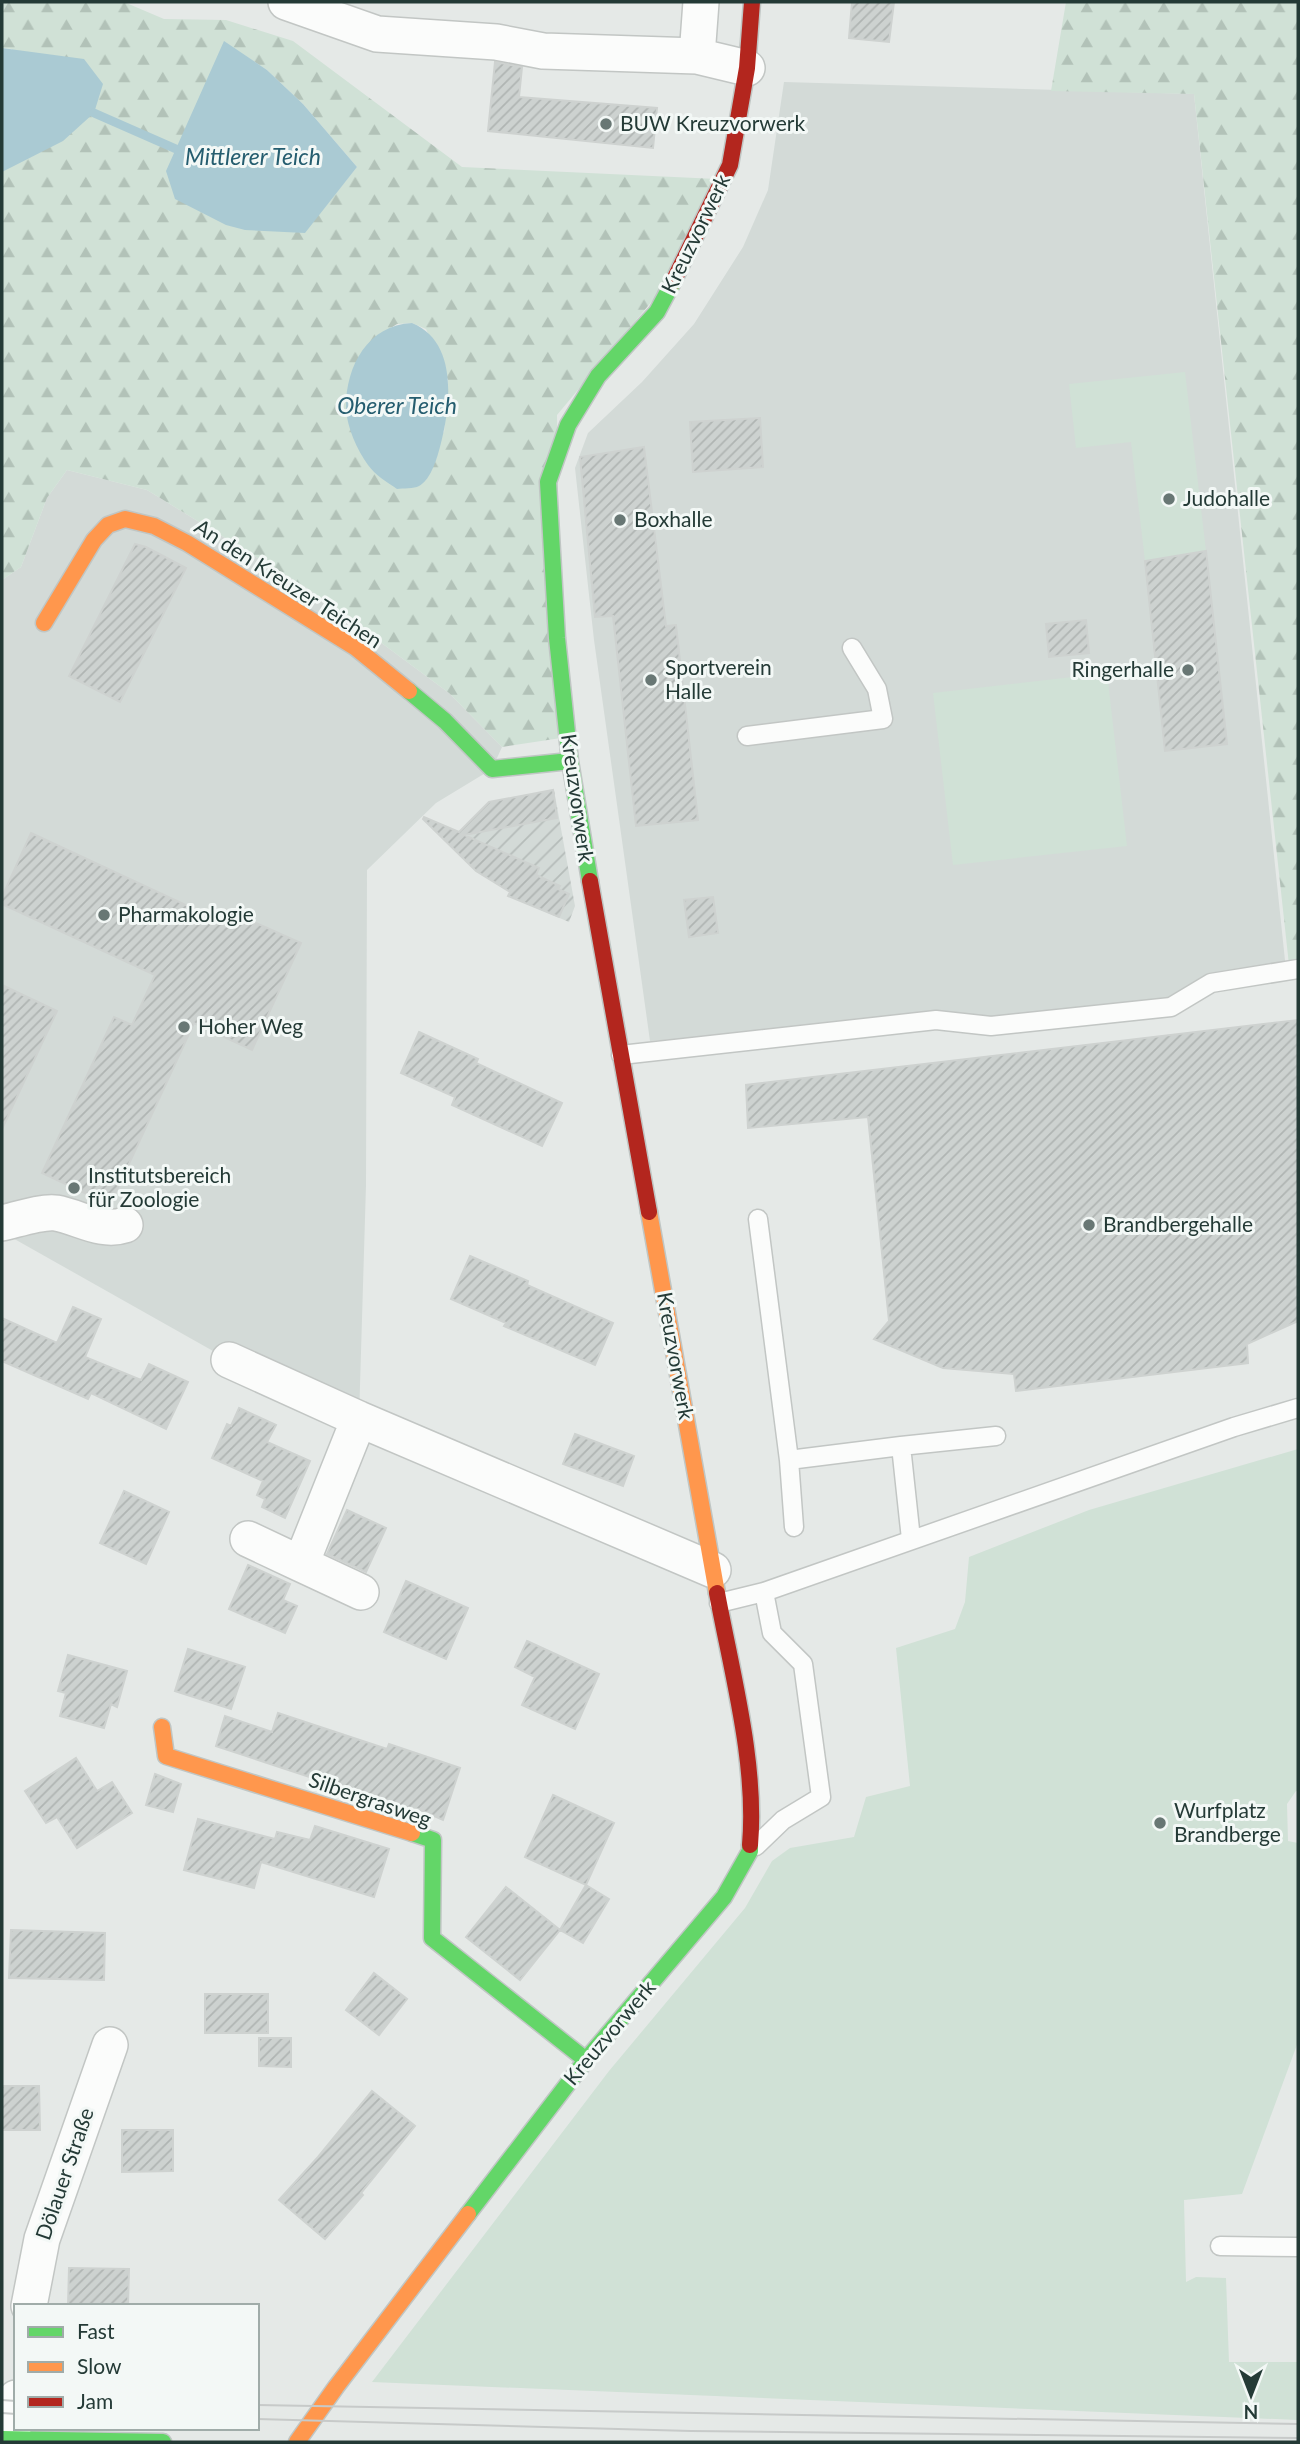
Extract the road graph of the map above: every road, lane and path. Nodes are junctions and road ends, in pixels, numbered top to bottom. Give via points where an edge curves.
1 (286, 2) edge
2 (701, 2) edge
3 (752, 2) edge
4 (697, 56) junction
5 (747, 68) junction
6 (44, 622) dead end
7 (852, 648) dead end
8 (747, 736) dead end
9 (570, 761) junction
10 (1298, 968) edge
11 (621, 1055) junction
12 (758, 1219) dead end
13 (2, 1223) edge
14 (125, 1225) dead end
15 (229, 1360) dead end
16 (1298, 1408) edge
17 (359, 1419) junction
18 (996, 1436) dead end
19 (901, 1446) junction
20 (789, 1460) junction
21 (794, 1527) dead end
22 (248, 1539) dead end
23 (911, 1539) junction
24 (301, 1564) junction
25 (716, 1587) junction
26 (361, 1592) dead end
27 (764, 1592) junction
28 (162, 1727) dead end
29 (751, 1851) junction
30 (110, 2045) dead end
31 (586, 2060) junction
32 (1220, 2246) dead end
33 (1298, 2247) edge
34 (29, 2304) edge
35 (14, 2407) edge
36 (7, 2439) edge
37 (163, 2442) edge
38 (298, 2442) edge

1 - 4 street via 377,34 496,42 542,51
2 - 4 street
3 - 5 street, Kreuzvorwerk
4 - 5 street
5 - 9 street, Kreuzvorwerk via 730,165 692,247 657,312 598,376 568,425 548,482
6 - 9 street, An den Kreuzer Teichen via 99,533 125,519 147,524 187,543 355,648 445,721 492,769
7 - 8 lane via 877,689 883,719
9 - 11 street, Kreuzvorwerk
10 - 11 lane via 1211,983 1171,1007 991,1026 936,1020
11 - 25 street, Kreuzvorwerk
12 - 20 lane
13 - 14 street via 54,1213 89,1224
15 - 17 street
16 - 23 lane
17 - 24 street
17 - 25 street
18 - 19 lane
19 - 20 lane
19 - 23 lane
20 - 21 lane
22 - 24 street
23 - 27 lane
24 - 26 street
25 - 27 lane
25 - 29 street, Kreuzvorwerk via 748,1763
27 - 29 lane via 772,1633 803,1664 821,1797 782,1820
28 - 31 street, Silbergrasweg via 166,1756 433,1840 432,1938
29 - 31 street, Kreuzvorwerk via 724,1897
30 - 34 street, Dölauer Straße via 42,2239
31 - 38 street, Kreuzvorwerk
32 - 33 lane
35 - 36 street
36 - 37 street

